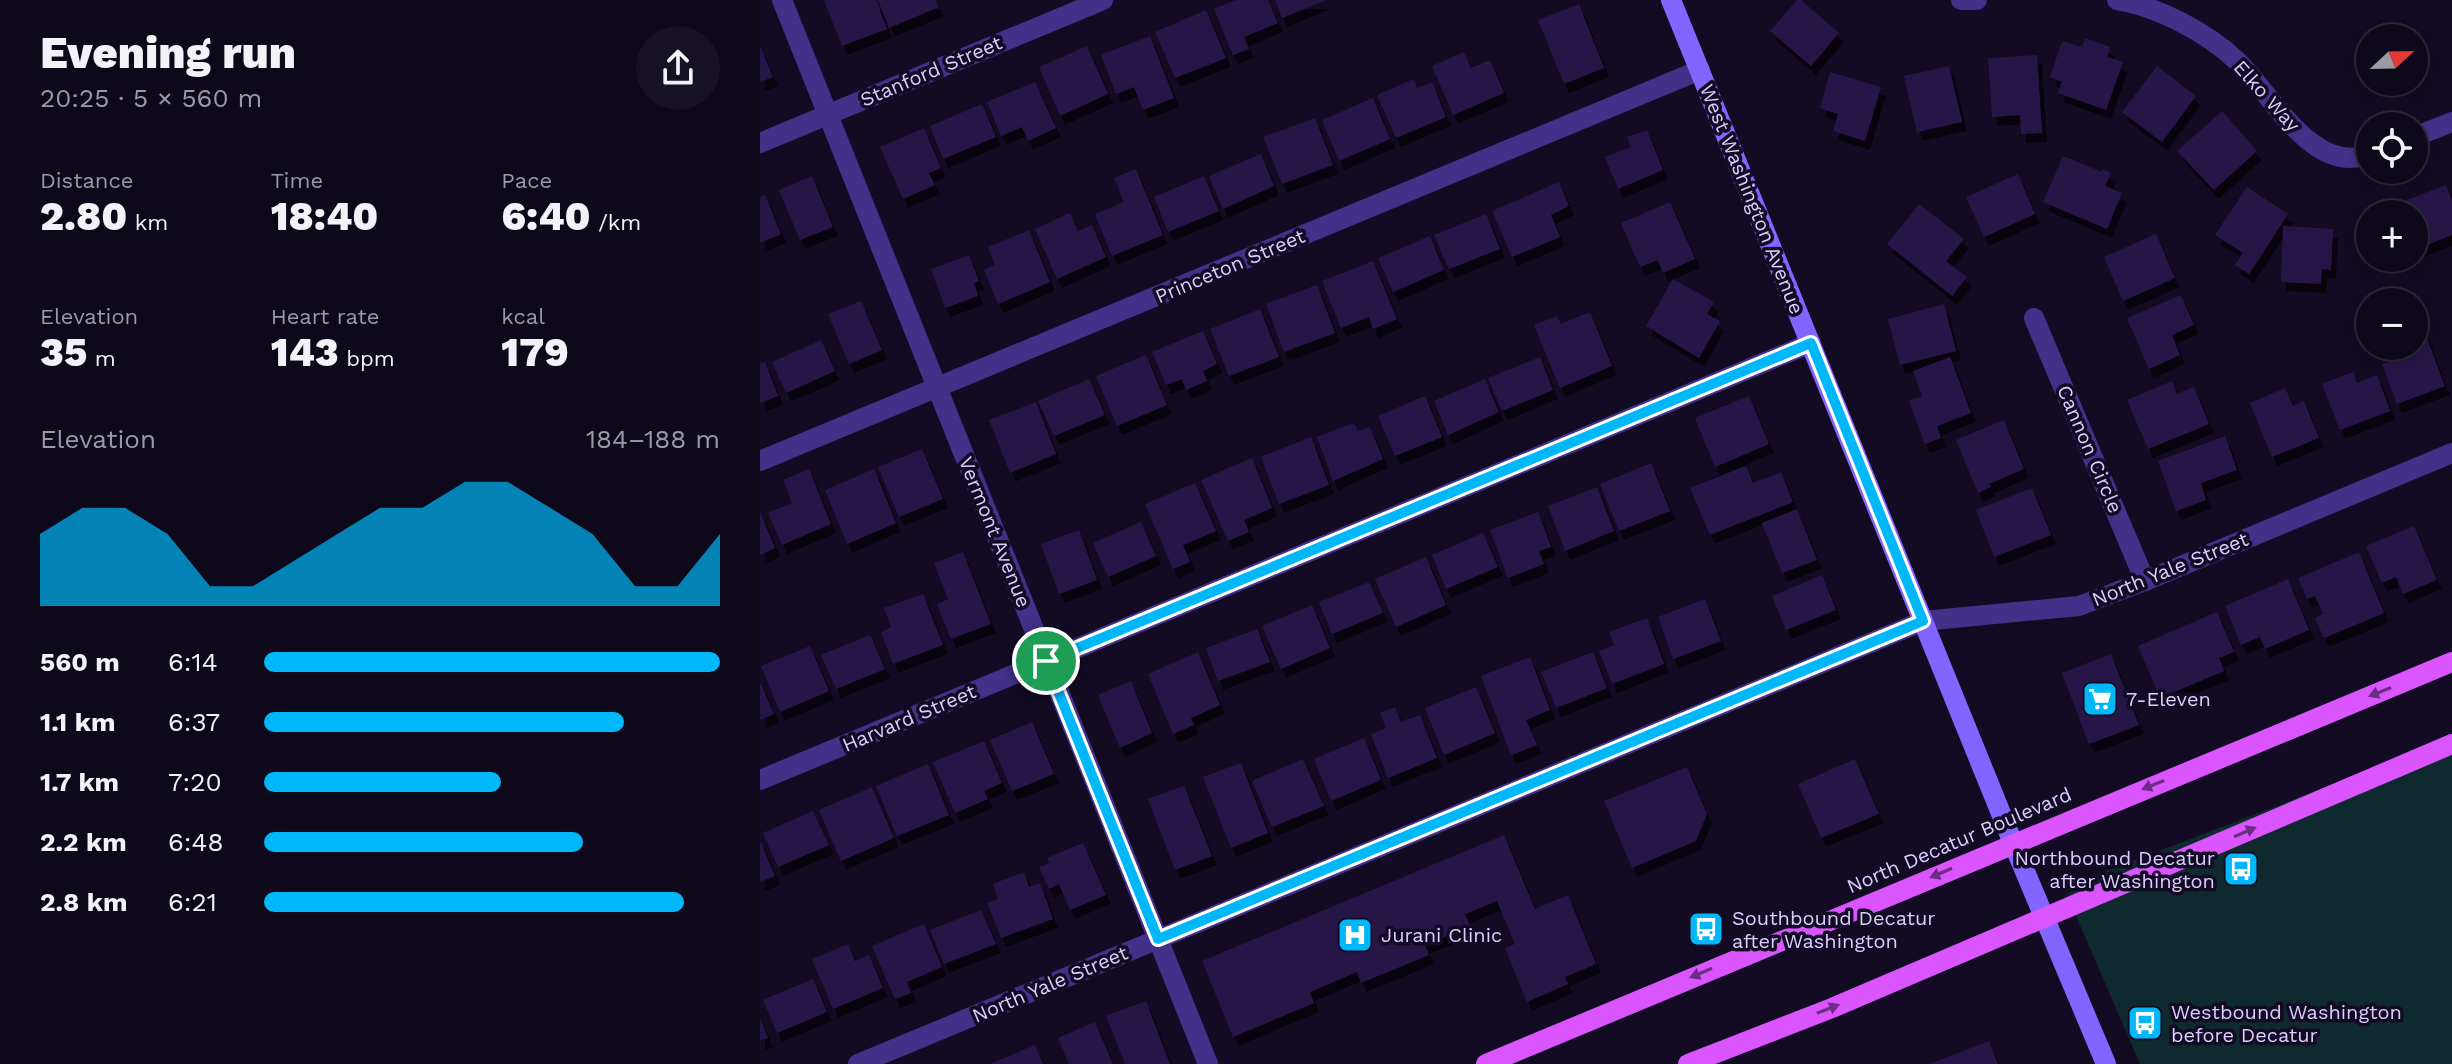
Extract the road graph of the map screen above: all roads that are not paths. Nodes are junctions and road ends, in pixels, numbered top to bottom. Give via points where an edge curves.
1 (782, 0) edge
2 (1103, 0) edge
3 (1671, 0) edge
4 (1961, 0) edge
5 (1977, 0) edge
6 (2117, 0) edge
7 (2166, 8) edge
8 (1700, 70) junction
9 (828, 114) junction
10 (2452, 122) edge
11 (2428, 131) edge
12 (760, 143) edge
13 (2356, 159) edge
14 (2034, 318) dead end
15 (1811, 343) junction
16 (937, 388) junction
17 (2452, 453) edge
18 (760, 461) edge
19 (2145, 581) junction
20 (1923, 621) junction
21 (1046, 661) junction
22 (2452, 662) edge
23 (2452, 744) edge
24 (760, 780) edge
25 (2013, 843) junction
26 (2044, 917) junction
27 (1158, 939) junction
28 (858, 1064) edge
29 (1208, 1064) edge
30 (1486, 1064) edge
31 (1688, 1064) edge
32 (2106, 1064) edge

1 - 9 street, Vermont Avenue
2 - 9 street, Stanford Street
3 - 8 main road, West Washington Avenue
4 - 5 street
6 - 7 street, Elko Way
7 - 13 street, Elko Way via 2237,60 2303,136 2330,155
8 - 15 main road, West Washington Avenue
8 - 16 street, Princeton Street
9 - 12 street, Stanford Street
9 - 16 street, Vermont Avenue
10 - 11 street
14 - 19 street, Cannon Circle
15 - 20 main road, West Washington Avenue
15 - 21 street, Harvard Street
16 - 18 street, Princeton Street
16 - 21 street, Vermont Avenue
17 - 19 street, North Yale Street
19 - 20 street, North Yale Street via 2079,606
20 - 25 main road, West Washington Avenue
20 - 27 street, North Yale Street
21 - 24 street, Harvard Street
21 - 27 street, Vermont Avenue
22 -> 25 main road, North Decatur Boulevard
26 -> 23 main road
25 - 26 main road, West Washington Avenue
25 -> 30 main road, North Decatur Boulevard
31 -> 26 main road
26 - 32 main road, West Washington Avenue
27 - 28 street, North Yale Street
27 - 29 street, Vermont Avenue

